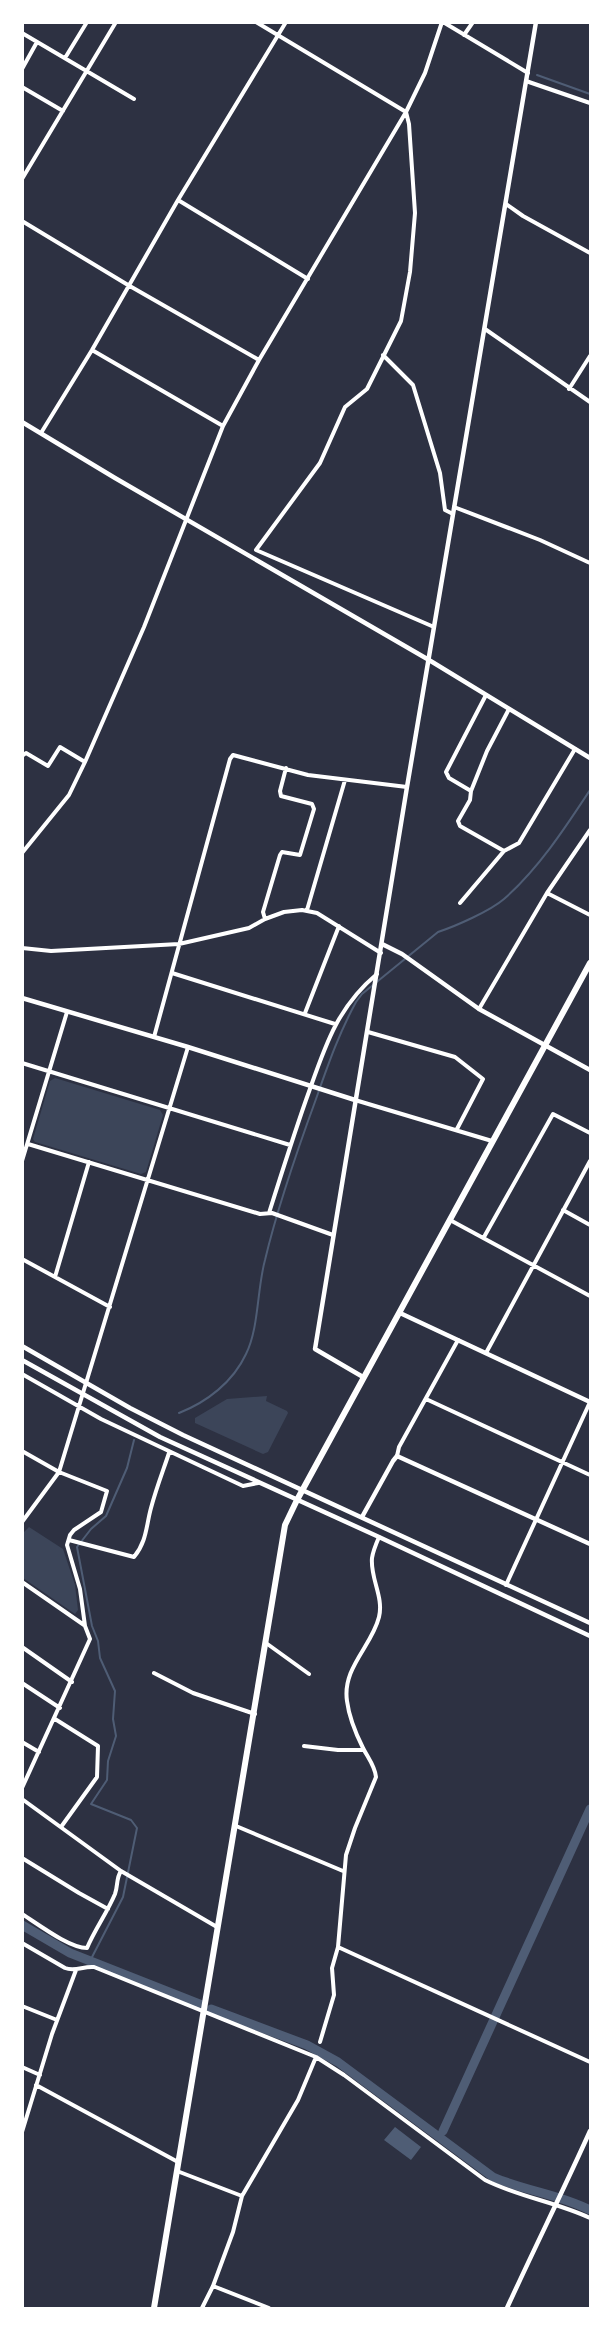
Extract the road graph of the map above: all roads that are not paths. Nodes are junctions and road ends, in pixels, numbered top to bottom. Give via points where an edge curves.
1 (87, 22) edge
2 (116, 22) edge
3 (256, 22) edge
4 (286, 22) edge
5 (442, 22) edge
6 (473, 22) edge
7 (536, 22) edge
8 (22, 33) edge
9 (464, 35) junction
10 (278, 36) junction
11 (38, 42) junction
12 (65, 58) junction
13 (22, 69) edge
14 (87, 71) junction
15 (528, 73) junction
16 (526, 81) junction
17 (22, 87) edge
18 (134, 99) dead end
19 (591, 104) edge
20 (63, 111) junction
21 (406, 112) junction
22 (22, 179) edge
23 (178, 200) junction
24 (506, 204) junction
25 (22, 221) edge
26 (591, 253) edge
27 (308, 279) junction
28 (128, 285) junction
29 (485, 329) junction
30 (92, 350) junction
31 (383, 355) junction
32 (591, 357) edge
33 (259, 360) junction
34 (569, 389) junction
35 (591, 402) edge
36 (22, 422) edge
37 (223, 426) junction
38 (41, 433) junction
39 (453, 511) junction
40 (185, 520) junction
41 (591, 563) edge
42 (434, 627) junction
43 (429, 660) junction
44 (486, 695) junction
45 (509, 709) junction
46 (575, 749) junction
47 (22, 756) edge
48 (591, 758) edge
49 (85, 762) junction
50 (286, 768) junction
51 (345, 780) junction
52 (407, 787) junction
53 (471, 791) junction
54 (591, 830) edge
55 (504, 851) junction
56 (22, 853) edge
57 (547, 893) junction
58 (460, 903) dead end
59 (307, 910) junction
60 (591, 915) edge
61 (265, 919) junction
62 (339, 926) junction
63 (179, 944) junction
64 (382, 944) junction
65 (22, 948) edge
66 (381, 953) junction
67 (591, 963) edge
68 (172, 973) junction
69 (377, 973) junction
70 (22, 998) edge
71 (478, 1009) junction
72 (67, 1012) junction
73 (305, 1013) junction
74 (335, 1024) junction
75 (368, 1032) junction
76 (154, 1037) junction
77 (546, 1045) junction
78 (188, 1047) junction
79 (22, 1064) edge
80 (591, 1070) edge
81 (49, 1072) junction
82 (313, 1087) junction
83 (355, 1100) junction
84 (171, 1108) junction
85 (457, 1129) junction
86 (591, 1133) edge
87 (493, 1141) junction
88 (28, 1144) junction
89 (290, 1145) junction
90 (22, 1161) edge
91 (591, 1161) edge
92 (89, 1162) junction
93 (588, 1170) edge
94 (149, 1181) junction
95 (563, 1210) junction
96 (269, 1213) junction
97 (450, 1220) junction
98 (591, 1225) edge
99 (333, 1235) junction
100 (484, 1237) junction
101 (22, 1259) edge
102 (533, 1264) junction
103 (55, 1277) junction
104 (590, 1295) edge
105 (110, 1307) junction
106 (400, 1313) junction
107 (458, 1340) junction
108 (22, 1346) edge
109 (486, 1353) junction
110 (22, 1360) edge
111 (22, 1374) edge
112 (363, 1377) junction
113 (86, 1384) junction
114 (83, 1396) junction
115 (426, 1399) junction
116 (591, 1402) edge
117 (80, 1407) junction
118 (22, 1451) edge
119 (169, 1453) junction
120 (397, 1456) junction
121 (563, 1462) junction
122 (59, 1472) junction
123 (591, 1475) edge
124 (258, 1483) junction
125 (303, 1490) junction
126 (297, 1500) junction
127 (362, 1517) junction
128 (537, 1520) junction
129 (22, 1522) edge
130 (380, 1537) junction
131 (69, 1540) junction
132 (591, 1544) edge
133 (22, 1582) edge
134 (506, 1585) junction
135 (591, 1623) edge
136 (85, 1626) junction
137 (591, 1636) edge
138 (266, 1643) junction
139 (22, 1647) edge
140 (153, 1673) dead end
141 (309, 1674) dead end
142 (72, 1682) junction
143 (22, 1683) edge
144 (60, 1708) junction
145 (255, 1714) junction
146 (55, 1719) junction
147 (22, 1742) edge
148 (304, 1746) dead end
149 (364, 1750) junction
150 (39, 1752) junction
151 (22, 1788) edge
152 (22, 1799) edge
153 (236, 1826) junction
154 (61, 1827) junction
155 (22, 1858) edge
156 (121, 1871) junction
157 (343, 1871) junction
158 (108, 1909) junction
159 (22, 1914) edge
160 (219, 1928) junction
161 (22, 1943) edge
162 (338, 1947) junction
163 (76, 1970) junction
164 (22, 2006) edge
165 (204, 2012) junction
166 (57, 2020) junction
167 (320, 2042) dead end
168 (316, 2057) junction
169 (591, 2062) edge
170 (22, 2067) edge
171 (40, 2075) junction
172 (36, 2085) junction
173 (23, 2130) edge
174 (591, 2132) edge
175 (179, 2162) junction
176 (177, 2171) junction
177 (242, 2196) junction
178 (557, 2202) junction
179 (591, 2217) edge
180 (213, 2286) junction
181 (154, 2308) edge
182 (202, 2308) edge
183 (269, 2308) edge
184 (507, 2308) edge

1 - 12 street
2 - 14 street
3 - 10 street
4 - 10 street
5 - 9 street
5 - 21 street via 425,73
6 - 9 street
7 - 15 street
8 - 11 street
9 - 15 street
10 - 21 street
10 - 23 street
11 - 12 street
11 - 13 street
12 - 14 street
14 - 18 street
14 - 20 street
15 - 16 street
16 - 19 street
16 - 24 street
17 - 20 street
20 - 22 street
21 - 27 street
21 - 31 street via 415,213 410,272 401,321
23 - 27 street
23 - 28 street
24 - 26 street
24 - 29 street
25 - 28 street
27 - 33 street
28 - 30 street
28 - 33 street
29 - 34 street
29 - 39 street
30 - 37 street
30 - 38 street
31 - 39 street via 413,385 440,474 445,510
31 - 42 street via 367,389 345,407 320,463 256,550
32 - 34 street
33 - 37 street
34 - 35 street
36 - 38 street
37 - 40 street
38 - 40 street
39 - 41 street via 540,540
39 - 42 street
40 - 43 street
40 - 49 street
42 - 43 street
43 - 44 street
43 - 52 street
44 - 45 street
44 - 53 street via 446,772
45 - 46 street
45 - 53 street
46 - 48 street
46 - 55 street via 519,843
47 - 49 street via 26,753 48,766 60,747
49 - 56 street via 69,795
50 - 51 street
50 - 61 street via 281,796 312,804 314,809 300,855 280,855 263,912
50 - 63 street via 233,755 230,759
51 - 52 street
51 - 59 street
52 - 64 street
53 - 55 street via 458,821 460,826
54 - 57 street
55 - 58 street
57 - 60 street
57 - 71 street
59 - 61 street
59 - 62 street
61 - 63 street via 249,928
62 - 66 street
62 - 73 street
63 - 65 street via 51,951
63 - 68 street
64 - 66 street
64 - 71 street
66 - 69 street
67 - 77 main road
68 - 73 street
68 - 76 street
69 - 74 street via 357,990
69 - 75 street
70 - 72 street
71 - 77 street
72 - 76 street
72 - 81 street
73 - 74 street
74 - 82 street
75 - 83 street
75 - 85 street via 455,1057 483,1079
76 - 78 street
77 - 80 street
77 - 87 main road
78 - 82 street
78 - 84 street
79 - 81 street
81 - 84 street
81 - 88 street
82 - 83 street
82 - 89 street
83 - 85 street
83 - 99 street
84 - 89 street
84 - 94 street
85 - 87 street
86 - 100 street via 553,1114
87 - 97 main road
88 - 90 street
88 - 92 street
89 - 96 street
91 - 93 street
92 - 94 street
92 - 103 street
93 - 95 street
94 - 96 street via 260,1214
94 - 105 street
95 - 98 street
95 - 102 street
96 - 99 street
97 - 100 street
97 - 106 main road
99 - 112 street via 315,1350
100 - 102 street
101 - 103 street
102 - 104 street
102 - 109 street
103 - 105 street
105 - 113 street
106 - 107 street
106 - 112 main road
107 - 109 street
107 - 115 street
108 - 113 street
109 - 116 street
110 - 114 street
111 - 117 street
112 - 125 main road
113 - 114 street
113 - 125 street via 183,1435
114 - 117 street
114 - 124 street
115 - 120 street
115 - 121 street
116 - 121 street
117 - 119 street
117 - 122 street
118 - 122 street
119 - 124 street via 243,1486
119 - 131 street via 142,1548 134,1557
120 - 127 street
120 - 128 street
121 - 123 street
121 - 128 street
122 - 129 street
122 - 131 street via 107,1491 101,1512 74,1530
124 - 126 street
125 - 126 main road
125 - 127 street
126 - 130 street
126 - 138 main road via 285,1525
127 - 134 street
128 - 132 street
128 - 134 street
130 - 137 street
130 - 149 street via 372,1560 380,1614 356,1661 346,1693
131 - 136 street
133 - 136 street
134 - 135 street
136 - 142 street via 90,1639
138 - 141 street
138 - 145 main road
139 - 142 street
140 - 145 street via 193,1693
142 - 144 street
143 - 144 street
144 - 146 street
145 - 153 main road
146 - 150 street
146 - 154 street via 98,1746 97,1777
147 - 150 street
148 - 149 street
149 - 157 street via 376,1777 350,1841
150 - 151 street
152 - 154 street
153 - 157 street
153 - 160 main road
154 - 156 street
155 - 158 street
156 - 158 street
156 - 160 street
157 - 162 street
158 - 159 street via 87,1948 65,1940
160 - 165 main road
161 - 163 street via 65,1968
162 - 167 street via 332,1968 333,1999
162 - 169 street
163 - 165 street via 94,1967
163 - 166 street
164 - 166 street
165 - 168 street
165 - 175 main road
166 - 171 street
168 - 177 street via 298,2100
168 - 178 street via 478,2175 509,2190
170 - 171 street
171 - 172 street
172 - 173 street
172 - 175 street
174 - 178 street
175 - 176 main road
176 - 177 street
176 - 181 main road
177 - 180 street
178 - 179 street
178 - 184 street
180 - 182 street
180 - 183 street

